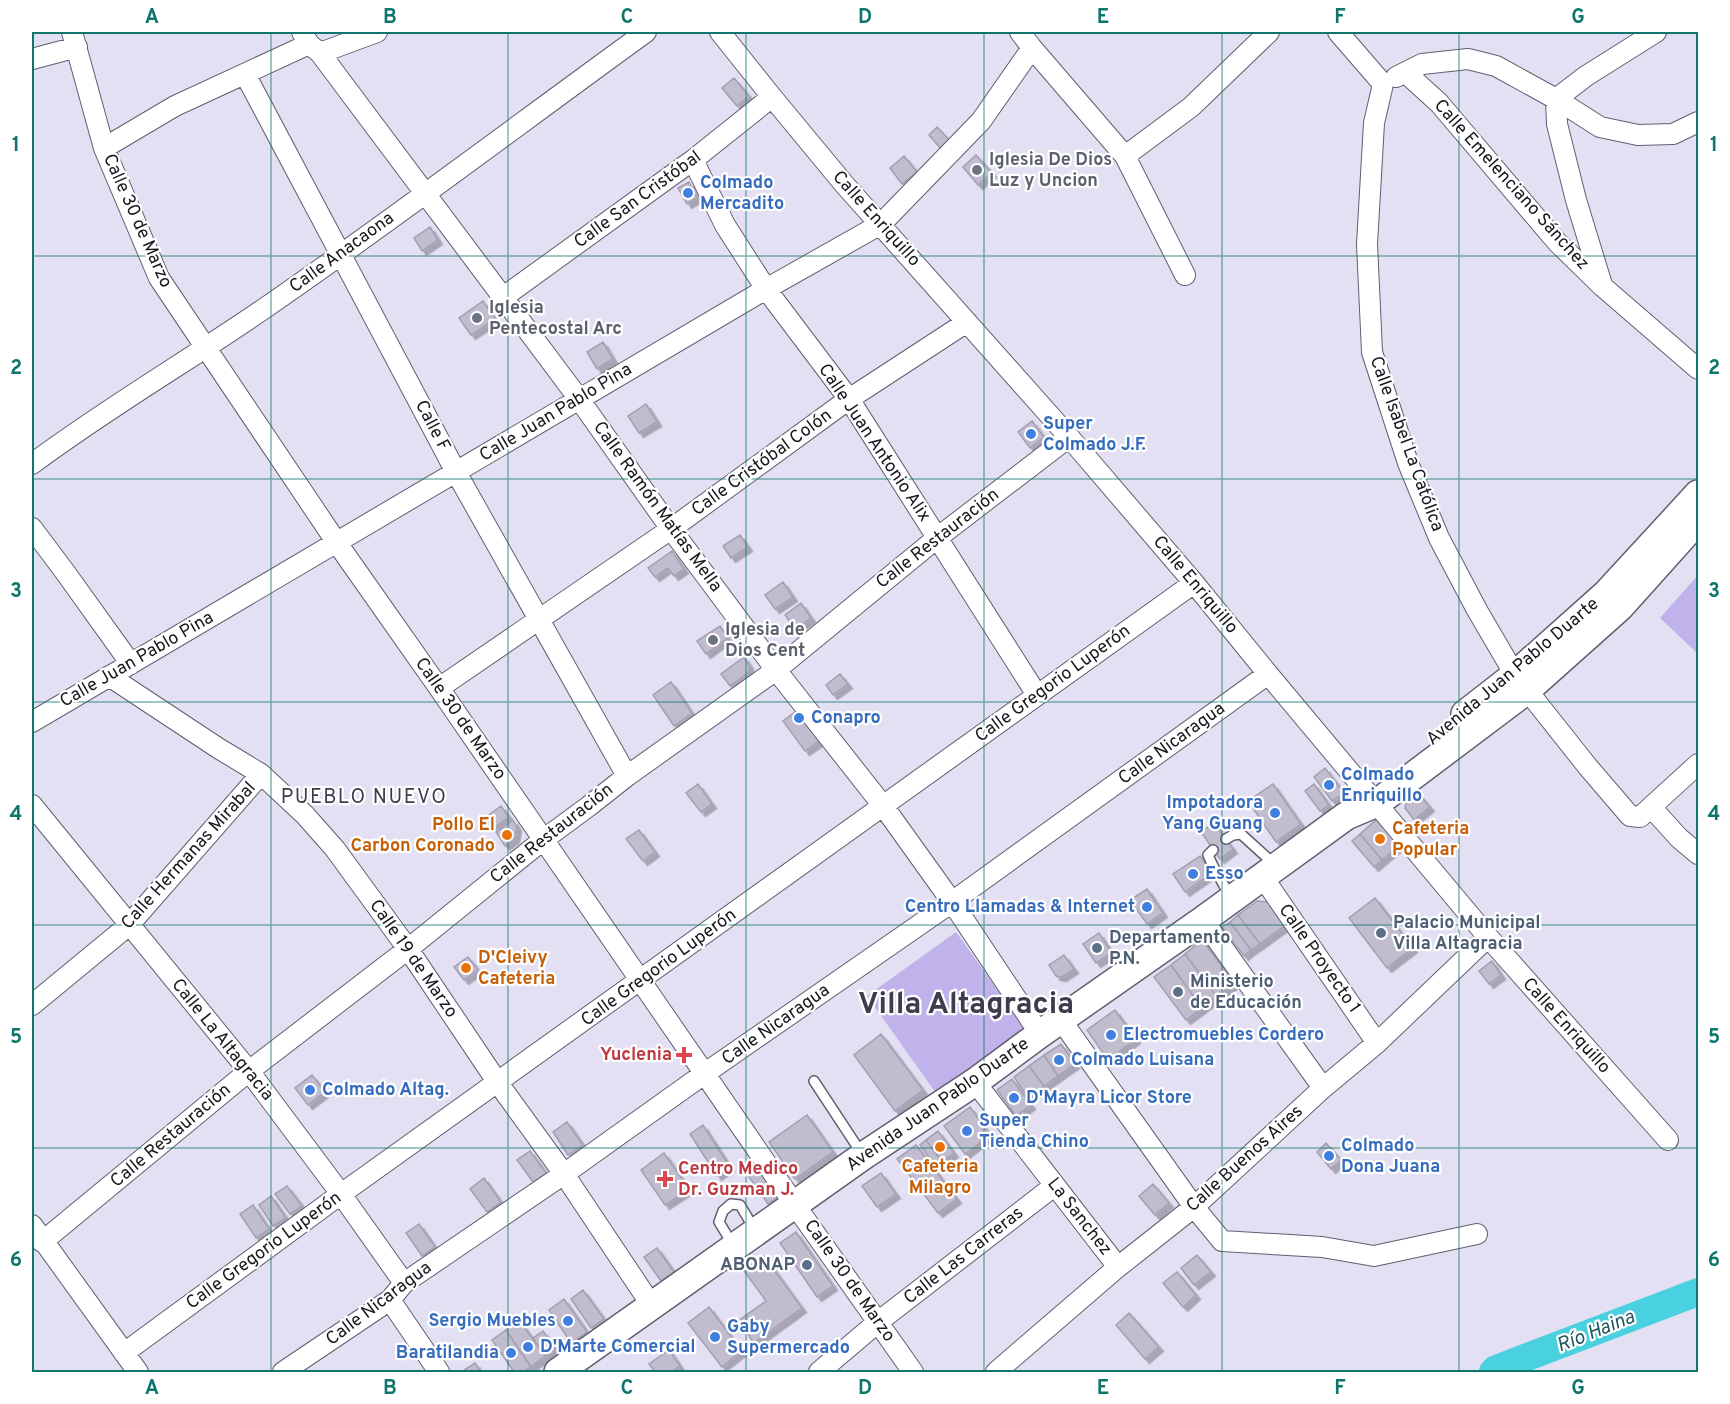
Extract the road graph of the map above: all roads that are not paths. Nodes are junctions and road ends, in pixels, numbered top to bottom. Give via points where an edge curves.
1 (377, 32) edge
2 (646, 32) edge
3 (720, 32) edge
4 (1020, 32) edge
5 (1269, 32) edge
6 (1338, 32) edge
7 (1656, 32) edge
8 (75, 39) edge
9 (310, 43) edge
10 (1032, 48) junction
11 (32, 59) edge
12 (1406, 72) junction
13 (244, 74) junction
14 (1383, 84) junction
15 (772, 97) junction
16 (1556, 99) junction
17 (1698, 122) edge
18 (104, 148) junction
19 (1125, 156) junction
20 (693, 160) junction
21 (424, 194) junction
22 (881, 224) junction
23 (341, 255) junction
24 (1185, 275) dead end
25 (1602, 286) junction
26 (766, 289) junction
27 (502, 298) junction
28 (968, 322) junction
29 (206, 349) junction
30 (1698, 369) edge
31 (579, 399) junction
32 (849, 399) junction
33 (1069, 437) junction
34 (32, 464) edge
35 (456, 472) junction
36 (1698, 494) edge
37 (1698, 520) edge
38 (32, 528) edge
39 (671, 529) junction
40 (937, 538) junction
41 (337, 543) junction
42 (1194, 582) junction
43 (539, 620) junction
44 (130, 664) junction
45 (776, 670) junction
46 (1268, 674) junction
47 (109, 676) junction
48 (1521, 683) junction
49 (439, 688) junction
50 (1037, 695) junction
51 (32, 722) edge
52 (1698, 764) edge
53 (261, 774) junction
54 (627, 776) junction
55 (1372, 797) junction
56 (32, 805) edge
57 (884, 807) junction
58 (1651, 807) junction
59 (1226, 839) dead end
60 (543, 840) junction
61 (1213, 849) dead end
62 (1698, 854) edge
63 (1269, 871) junction
64 (1231, 898) junction
65 (952, 902) junction
66 (1203, 920) junction
67 (129, 925) junction
68 (1488, 937) junction
69 (408, 949) junction
70 (641, 981) junction
71 (32, 1005) edge
72 (1050, 1027) junction
73 (1377, 1042) junction
74 (249, 1071) junction
75 (704, 1074) junction
76 (814, 1081) dead end
77 (975, 1082) junction
78 (498, 1083) junction
79 (1323, 1088) junction
80 (1668, 1140) dead end
81 (863, 1156) junction
82 (564, 1174) junction
83 (1054, 1186) junction
84 (341, 1194) junction
85 (795, 1206) junction
86 (1194, 1207) junction
87 (757, 1232) junction
88 (37, 1234) edge
89 (1478, 1234) dead end
90 (734, 1248) junction
91 (1118, 1267) junction
92 (404, 1283) junction
93 (390, 1300) junction
94 (652, 1306) junction
95 (878, 1322) junction
96 (124, 1353) junction
97 (138, 1372) edge
98 (283, 1372) edge
99 (439, 1372) edge
100 (558, 1372) edge
101 (819, 1372) edge
102 (913, 1372) edge
103 (996, 1372) edge

1 - 9 street
2 - 21 street, Calle Anacaona
3 - 15 street, Calle Enriquillo
4 - 10 street
5 - 19 street via 1191,107
6 - 14 street
7 - 16 street
8 - 11 street
8 - 18 street, Calle 30 de Marzo
9 - 13 street
9 - 21 street, Calle Ramón Matías Mella
10 - 19 street
10 - 22 street, Calle Juan Pablo Pina via 981,121
12 - 14 street
12 - 16 street via 1422,64 1468,58 1496,66
12 - 25 street, Calle Emelenciano Sánchez via 1439,103 1557,242
13 - 18 street via 175,106
13 - 23 street, Calle F
14 - 48 street, Calle Isabel La Católica via 1374,123 1367,244 1372,352 1408,463 1439,538
15 - 20 street, Calle San Cristóbal
15 - 22 street, Calle Enriquillo
16 - 17 street via 1600,127 1638,135 1673,134
16 - 25 street via 1557,124
18 - 29 street, Calle 30 de Marzo via 159,278
19 - 24 street
20 - 26 street, Calle Juan Antonio Alix via 724,225
20 - 27 street, Calle San Cristóbal
21 - 23 street, Calle Anacaona
21 - 27 street, Calle Ramón Matías Mella
22 - 26 street, Calle Juan Pablo Pina
22 - 28 street, Calle Enriquillo
23 - 29 street, Calle Anacaona
23 - 35 street, Calle F
25 - 30 street, Calle Emelenciano Sánchez
26 - 31 street, Calle Juan Pablo Pina
26 - 32 street, Calle Juan Antonio Alix
27 - 31 street, Calle Ramón Matías Mella
28 - 32 street, Calle Cristóbal Colón
28 - 33 street, Calle Enriquillo
29 - 34 street, Calle Anacaona
29 - 41 street, Calle 30 de Marzo
31 - 35 street, Calle Juan Pablo Pina
31 - 39 street, Calle Ramón Matías Mella
32 - 39 street, Calle Cristóbal Colón
32 - 40 street, Calle Juan Antonio Alix
33 - 40 street, Calle Restauración
33 - 42 street, Calle Enriquillo
35 - 41 street, Calle Juan Pablo Pina
35 - 43 street, Calle F
36 - 48 main road, Avenida Juan Pablo Duarte
37 - 48 main road, Avenida Juan Pablo Duarte via 1620,607
38 - 44 street
39 - 43 street, Calle Cristóbal Colón
39 - 45 street, Calle Ramón Matías Mella
40 - 45 street, Calle Restauración
40 - 50 street, Calle Juan Antonio Alix
41 - 44 street, Calle Juan Pablo Pina
41 - 49 street, Calle 30 de Marzo
42 - 46 street, Calle Enriquillo
42 - 50 street, Calle Gregorio Luperón
43 - 49 street, Calle Cristóbal Colón
43 - 54 street, Calle F
44 - 47 street, Calle Juan Pablo Pina
45 - 54 street, Calle Restauración
45 - 57 street, Calle Ramón Matías Mella
46 - 55 street, Calle Enriquillo
46 - 65 street, Calle Nicaragua
47 - 51 street, Calle Juan Pablo Pina
47 - 53 street, Calle 19 de Marzo
48 - 55 main road, Avenida Juan Pablo Duarte
48 - 58 street, Calle Isabel La Católica via 1630,816 1640,817
49 - 60 street, Calle 30 de Marzo
50 - 57 street, Calle Gregorio Luperón
52 - 58 street
53 - 67 street, Calle Hermanas Mirabal
53 - 69 street, Calle 19 de Marzo via 335,849
54 - 60 street, Calle Restauración
55 - 63 main road, Avenida Juan Pablo Duarte
55 - 68 street, Calle Enriquillo
56 - 67 street, Calle La Altagracia
57 - 65 street, Calle Ramón Matías Mella
57 - 70 street, Calle Gregorio Luperón
58 - 62 street
59 - 63 lane via 1241,834
60 - 69 street, Calle Restauración
60 - 70 street, Calle 30 de Marzo
61 - 64 lane via 1208,855
63 - 64 main road, Avenida Juan Pablo Duarte
63 - 73 street, Calle Proyecto 1
64 - 66 main road, Avenida Juan Pablo Duarte
65 - 72 street, Calle Ramón Matías Mella
65 - 75 street, Calle Nicaragua
66 - 72 main road, Avenida Juan Pablo Duarte
66 - 79 street
67 - 71 street, Calle Hermanas Mirabal
67 - 74 street, Calle La Altagracia
68 - 73 street, Calle Buenos Aires
68 - 80 street, Calle Enriquillo
69 - 74 street, Calle Restauración
69 - 78 street, Calle 19 de Marzo
70 - 75 street, Calle 30 de Marzo
70 - 78 street, Calle Gregorio Luperón
72 - 77 main road, Avenida Juan Pablo Duarte
72 - 86 street, Calle Ramón Matías Mella
73 - 79 street, Calle Buenos Aires
74 - 84 street, Calle La Altagracia
74 - 88 street, Calle Restauración
75 - 82 street, Calle Nicaragua
75 - 85 street, Calle 30 de Marzo
76 - 81 lane
77 - 81 main road, Avenida Juan Pablo Duarte
77 - 83 street, La Sanchez
78 - 82 street, Calle 19 de Marzo
78 - 84 street, Calle Gregorio Luperón
79 - 86 street, Calle Buenos Aires
81 - 85 main road, Avenida Juan Pablo Duarte
82 - 92 street, Calle Nicaragua
82 - 94 street, Calle 19 de Marzo
83 - 91 street, La Sanchez
83 - 95 street, Calle Las Carreras
84 - 92 street, Calle La Altagracia
84 - 96 street, Calle Gregorio Luperón
85 - 87 main road, Avenida Juan Pablo Duarte
85 - 95 street, Calle 30 de Marzo
86 - 89 street, Calle Ramón Matías Mella via 1222,1241 1322,1247 1374,1256
86 - 91 street, Calle Buenos Aires
87 - 90 main road, Avenida Juan Pablo Duarte
87 - 90 lane via 741,1205 731,1204 719,1222
88 - 96 street
90 - 94 main road, Avenida Juan Pablo Duarte
91 - 103 street, Calle Buenos Aires
92 - 93 street, Calle Nicaragua
93 - 98 street, Calle Nicaragua
93 - 99 street
94 - 100 main road, Avenida Juan Pablo Duarte
95 - 101 street, Calle Las Carreras
95 - 102 street, Calle 30 de Marzo
96 - 97 street

